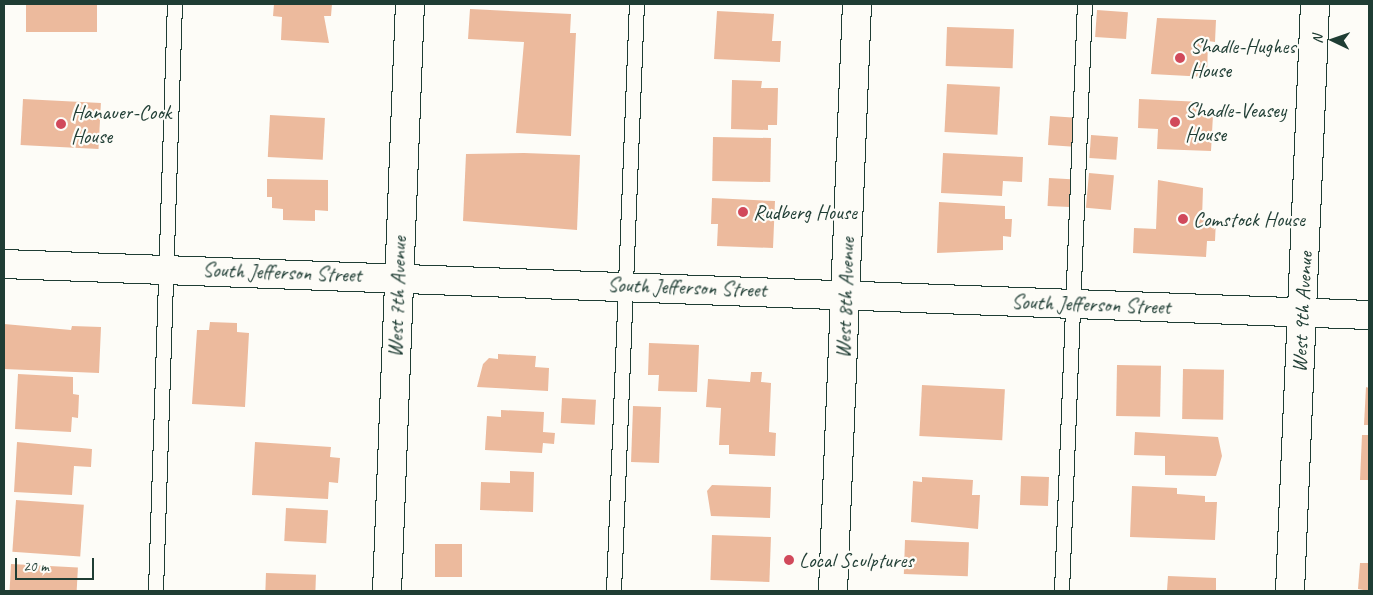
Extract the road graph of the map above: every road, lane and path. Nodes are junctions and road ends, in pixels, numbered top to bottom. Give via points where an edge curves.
1 (175, 4) edge
2 (410, 4) edge
3 (637, 4) edge
4 (857, 4) edge
5 (1084, 4) edge
6 (1315, 4) edge
7 (4, 264) edge
8 (168, 269) junction
9 (398, 276) junction
10 (627, 285) junction
11 (845, 294) junction
12 (1072, 303) junction
13 (1302, 313) junction
14 (1369, 315) edge
15 (156, 591) edge
16 (387, 591) edge
17 (614, 591) edge
18 (834, 591) edge
19 (1062, 591) edge
20 (1290, 591) edge

1 - 8 lane
2 - 9 street, West 7th Avenue
3 - 10 lane
4 - 11 street, West 8th Avenue
5 - 12 lane
6 - 13 street, West 9th Avenue
7 - 8 street, South Jefferson Street
8 - 9 street, South Jefferson Street
8 - 15 lane
9 - 10 street, South Jefferson Street
9 - 16 street, West 7th Avenue
10 - 11 street, South Jefferson Street
10 - 17 lane
11 - 12 street, South Jefferson Street
11 - 18 street, West 8th Avenue
12 - 13 street, South Jefferson Street
12 - 19 lane
13 - 14 street, South Jefferson Street
13 - 20 street, West 9th Avenue

